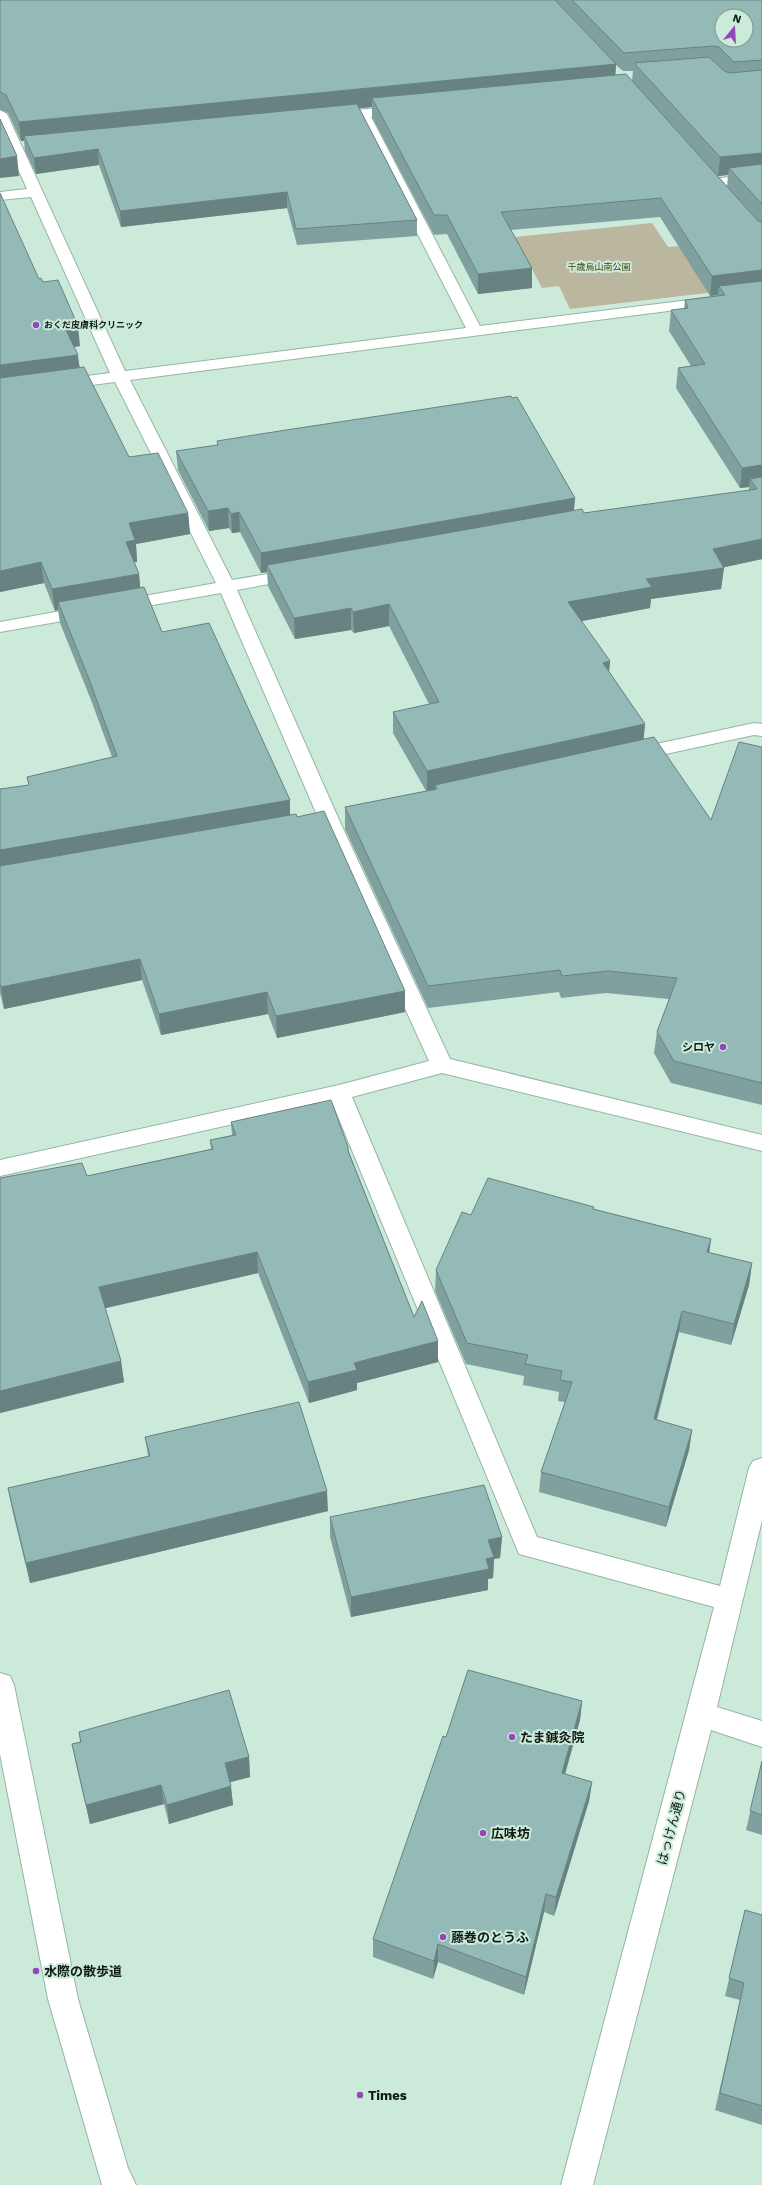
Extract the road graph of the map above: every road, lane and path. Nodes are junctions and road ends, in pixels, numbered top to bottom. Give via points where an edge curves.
1 (417, 108) edge
2 (0, 114) edge
3 (362, 114) junction
4 (323, 117) edge
5 (702, 171) edge
6 (762, 177) edge
7 (713, 183) junction
8 (34, 192) junction
9 (723, 194) edge
10 (0, 196) edge
11 (762, 295) edge
12 (475, 331) junction
13 (119, 375) junction
14 (0, 392) edge
15 (313, 571) edge
16 (227, 587) junction
17 (0, 627) edge
18 (762, 730) edge
19 (615, 759) edge
20 (442, 1065) junction
21 (339, 1093) junction
22 (762, 1142) edge
23 (0, 1168) edge
24 (762, 1468) edge
25 (730, 1600) junction
26 (0, 1685) edge
27 (701, 1715) junction
28 (762, 1734) edge
29 (120, 2185) edge
30 (577, 2185) edge

1 - 3 street
2 - 8 street via 24,147
3 - 4 street
3 - 12 street
5 - 7 street
6 - 7 street
7 - 9 street
8 - 10 street
8 - 13 street
11 - 12 street
12 - 13 street
13 - 14 street
13 - 16 street
15 - 16 street
16 - 17 street
16 - 20 street via 330,822
18 - 19 street via 754,729
20 - 21 street
20 - 22 street
21 - 23 street
21 - 25 street via 528,1546
24 - 25 street, はっけん通り
25 - 27 street, はっけん通り
26 - 29 street via 63,1999 114,2175
27 - 28 street
27 - 30 street, はっけん通り

